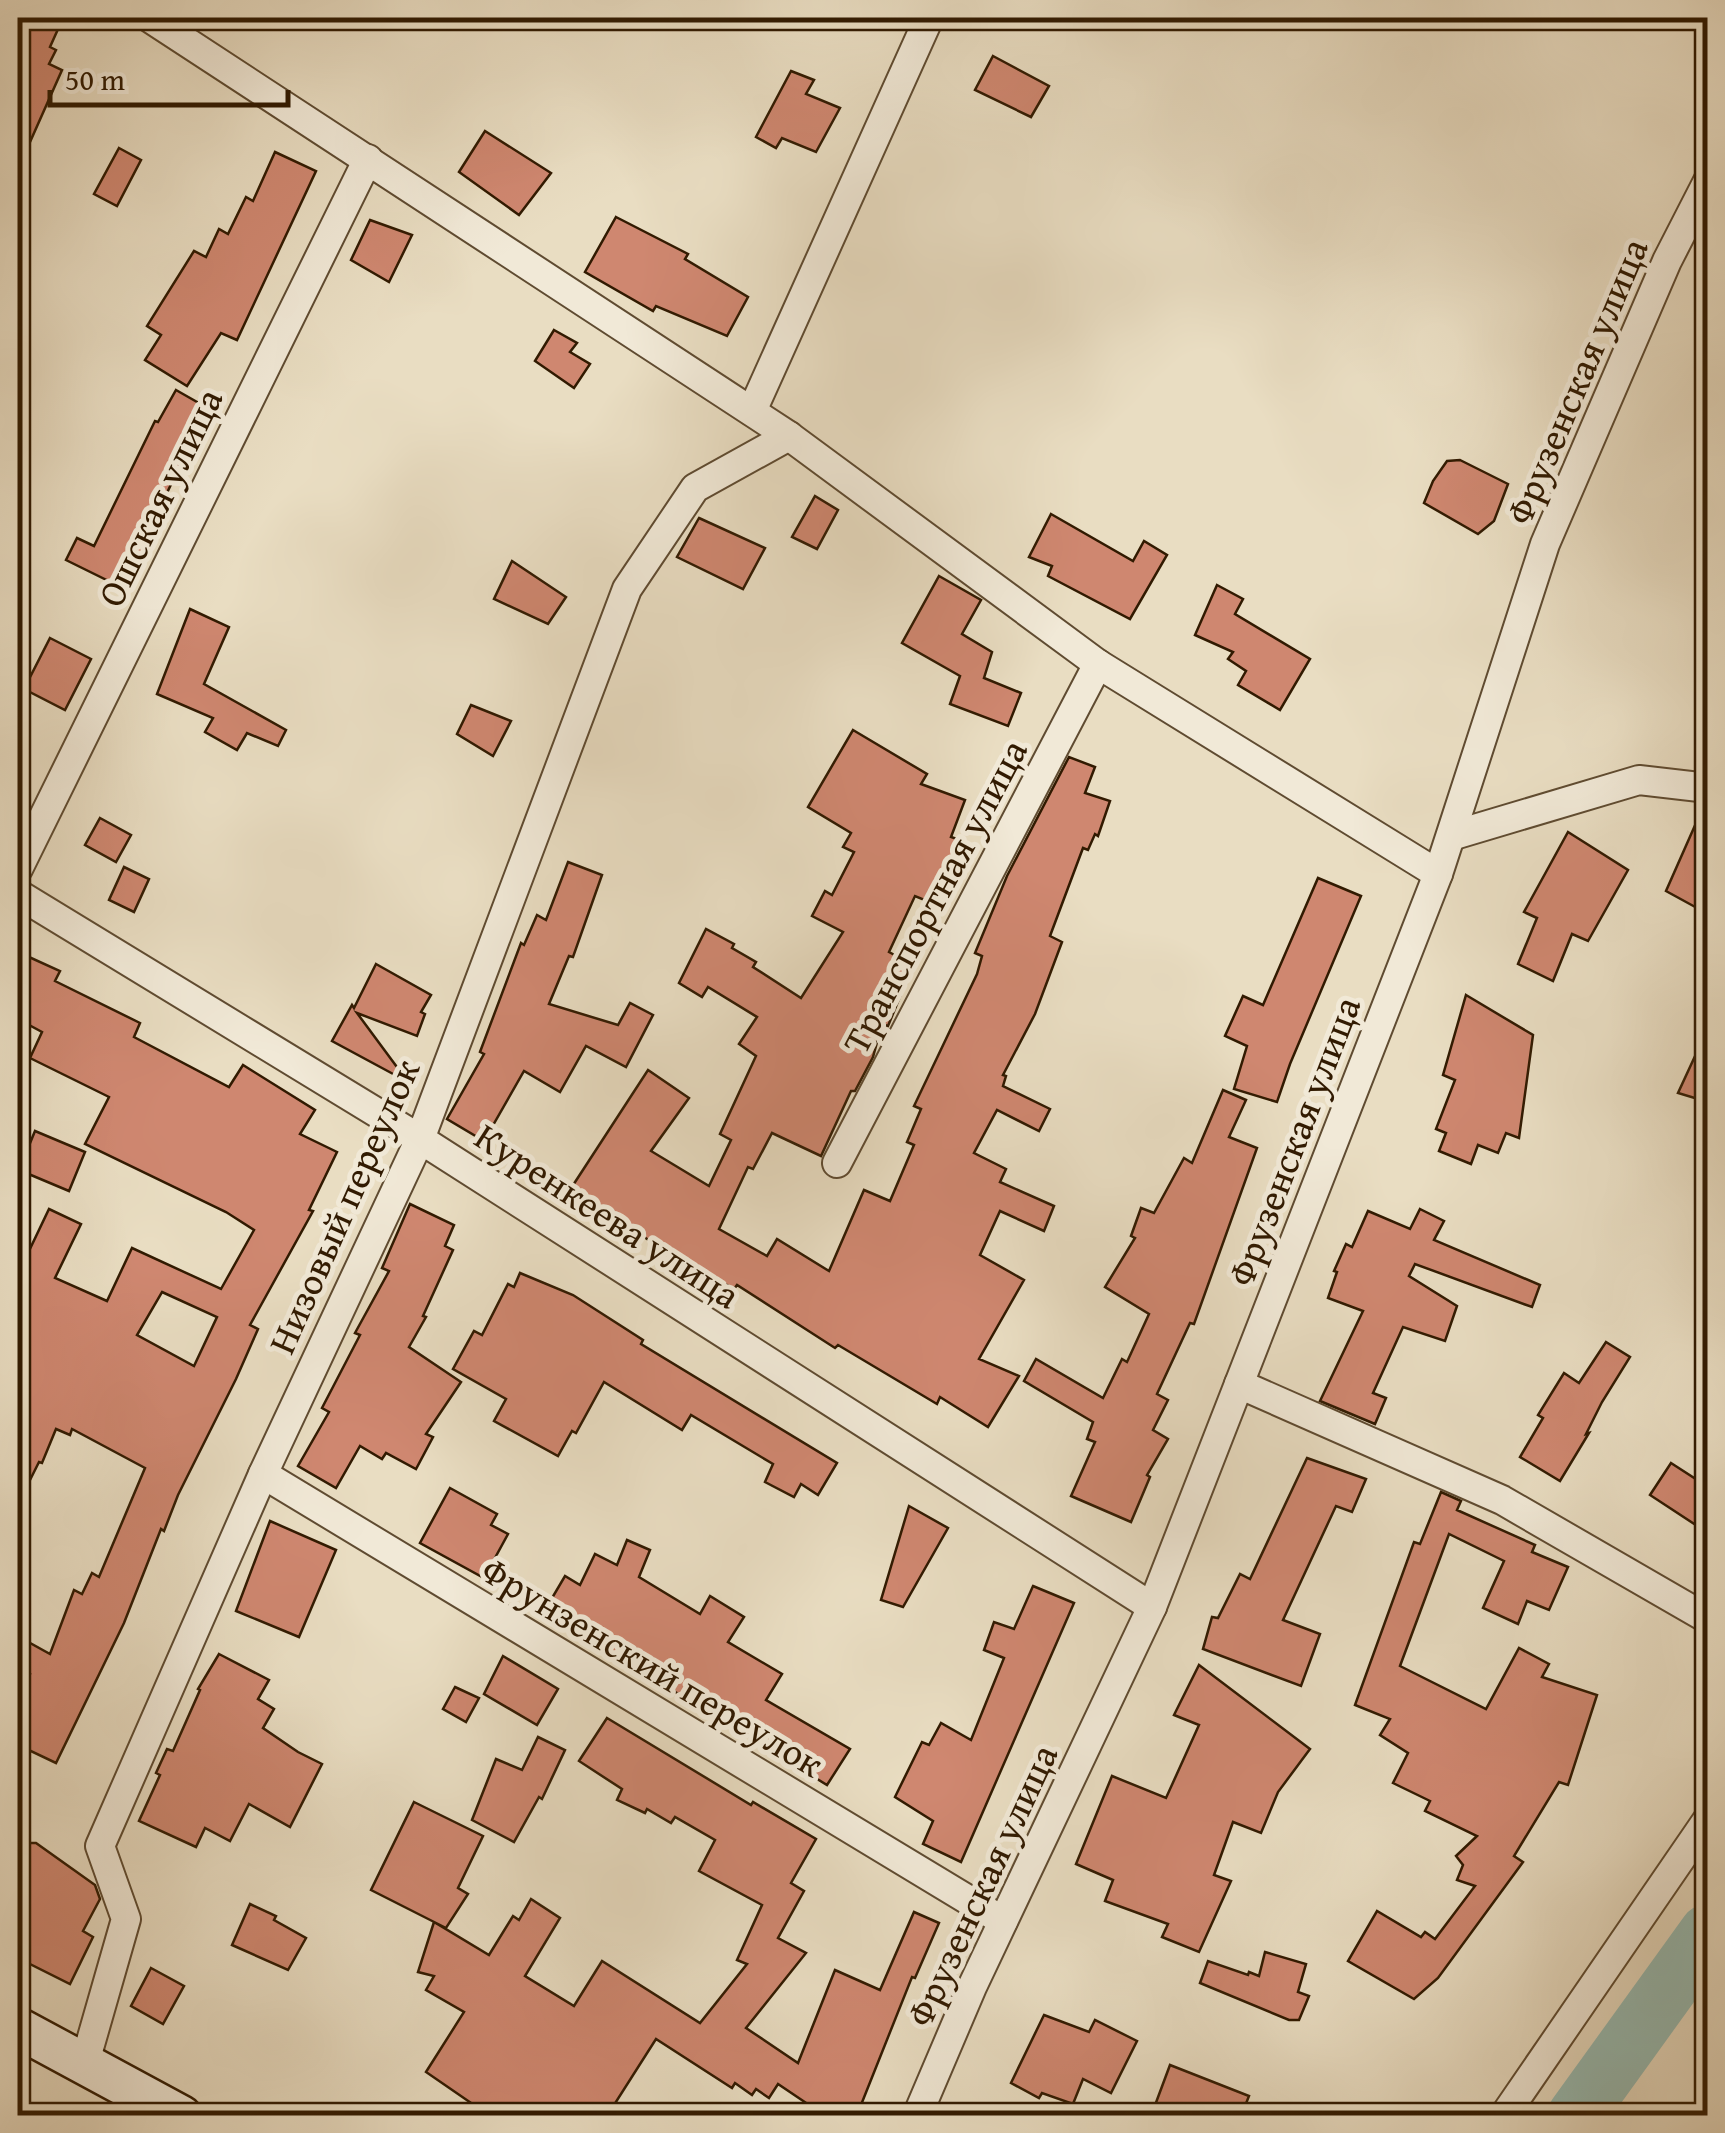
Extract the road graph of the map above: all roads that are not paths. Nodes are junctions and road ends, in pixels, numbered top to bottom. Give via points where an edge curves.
1 (150, 18) edge
2 (929, 18) edge
3 (368, 159) junction
4 (1708, 181) edge
5 (752, 412) junction
6 (789, 436) junction
7 (1098, 664) junction
8 (1708, 788) edge
9 (1451, 836) junction
10 (18, 869) edge
11 (1438, 874) junction
12 (18, 894) edge
13 (420, 1139) junction
14 (836, 1163) dead end
15 (1239, 1384) junction
16 (263, 1474) junction
17 (1152, 1607) junction
18 (1708, 1619) edge
19 (1708, 1819) edge
20 (1003, 1921) junction
21 (18, 2028) edge
22 (84, 2062) junction
23 (181, 2116) edge
24 (917, 2116) edge
25 (1504, 2116) edge

1 - 3 street
2 - 5 street
3 - 5 street
3 - 10 street, Ошская улица
4 - 9 street, Фрузенская улица via 1545,544
5 - 6 street
6 - 7 street
6 - 13 street, Низовый переулок via 695,488 628,589
7 - 11 street
7 - 14 street, Транспортная улица
8 - 9 street via 1639,780
9 - 11 street, Фрузенская улица
11 - 15 street, Фрузенская улица
12 - 13 street, Куренкеева улица
13 - 16 street, Низовый переулок
13 - 17 street, Куренкеева улица
15 - 17 street, Фрузенская улица
15 - 18 street via 1502,1500
16 - 20 street, Фрунзенский переулок
16 - 22 street, Низовый переулок via 100,1846 126,1919
17 - 20 street, Фрузенская улица
19 - 25 street
20 - 24 street, Фрузенская улица
21 - 22 main road
22 - 23 main road

